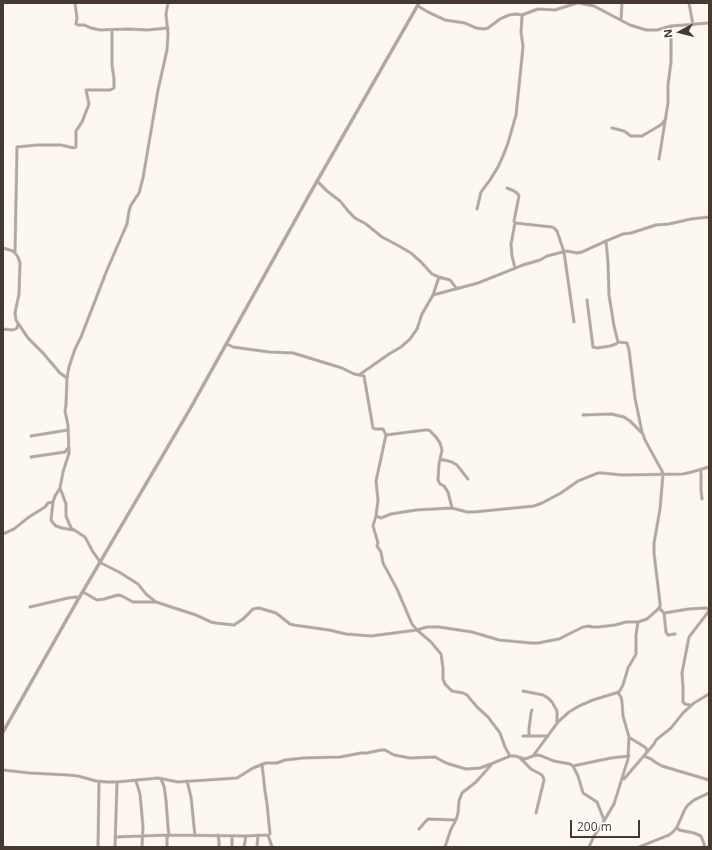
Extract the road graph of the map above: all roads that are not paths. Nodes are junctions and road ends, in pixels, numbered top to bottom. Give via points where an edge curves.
1 (75, 3) edge
2 (168, 3) edge
3 (572, 3) edge
4 (578, 3) edge
5 (622, 3) edge
6 (689, 3) edge
7 (418, 4) edge
8 (522, 15) junction
9 (621, 19) junction
10 (709, 23) edge
11 (693, 25) junction
12 (671, 26) junction
13 (168, 28) junction
14 (112, 30) junction
15 (666, 113) junction
16 (612, 128) dead end
17 (659, 159) dead end
18 (317, 181) junction
19 (507, 188) dead end
20 (477, 208) dead end
21 (709, 217) edge
22 (515, 223) junction
23 (606, 241) junction
24 (3, 248) edge
25 (564, 252) junction
26 (15, 253) junction
27 (515, 268) junction
28 (439, 277) junction
29 (457, 289) junction
30 (433, 295) junction
31 (587, 300) dead end
32 (574, 322) dead end
33 (18, 324) junction
34 (3, 330) edge
35 (618, 342) junction
36 (227, 344) junction
37 (359, 375) junction
38 (67, 378) junction
39 (583, 415) dead end
40 (68, 430) junction
41 (643, 434) junction
42 (386, 435) junction
43 (31, 436) dead end
44 (68, 448) junction
45 (31, 457) dead end
46 (440, 459) junction
47 (709, 467) edge
48 (701, 469) junction
49 (663, 475) junction
50 (468, 479) dead end
51 (60, 488) junction
52 (702, 499) dead end
53 (53, 502) junction
54 (452, 508) junction
55 (376, 516) junction
56 (73, 530) junction
57 (3, 534) edge
58 (100, 563) junction
59 (83, 592) junction
60 (79, 598) junction
61 (156, 602) junction
62 (30, 607) dead end
63 (659, 608) junction
64 (709, 610) edge
65 (664, 613) junction
66 (638, 622) junction
67 (417, 630) junction
68 (675, 634) dead end
69 (523, 691) dead end
70 (618, 693) junction
71 (709, 694) edge
72 (690, 705) junction
73 (532, 710) dead end
74 (557, 723) junction
75 (3, 732) edge
76 (523, 736) dead end
77 (529, 736) junction
78 (548, 736) junction
79 (630, 738) junction
80 (647, 752) junction
81 (510, 756) junction
82 (533, 756) junction
83 (629, 756) junction
84 (644, 756) junction
85 (520, 758) junction
86 (262, 764) junction
87 (492, 764) junction
88 (573, 766) junction
89 (3, 770) edge
90 (161, 779) junction
91 (136, 780) junction
92 (622, 780) junction
93 (709, 780) edge
94 (187, 781) junction
95 (99, 782) junction
96 (117, 782) junction
97 (709, 793) edge
98 (536, 813) dead end
99 (456, 820) junction
100 (604, 821) junction
101 (677, 827) junction
102 (420, 828) dead end
103 (169, 835) junction
104 (218, 835) junction
105 (258, 835) junction
106 (268, 835) junction
107 (143, 836) junction
108 (195, 836) junction
109 (232, 836) junction
110 (246, 836) junction
111 (116, 837) junction
112 (98, 847) edge
113 (116, 847) edge
114 (142, 847) edge
115 (167, 847) edge
116 (219, 847) edge
117 (232, 847) edge
118 (244, 847) edge
119 (257, 847) edge
120 (272, 847) edge
121 (445, 847) edge
122 (589, 847) edge
123 (639, 847) edge
124 (705, 847) edge

1 - 14 street via 77,25
2 - 13 street
3 - 4 street
3 - 8 street via 555,10 538,9
4 - 9 street via 594,6
5 - 9 street
6 - 11 street
7 - 8 street via 445,20 465,23 484,30 500,18
7 - 18 street
8 - 20 street via 523,46 516,115 501,161 481,192
9 - 12 street via 646,30
10 - 11 street
11 - 12 street
12 - 15 street via 671,62
13 - 14 street
13 - 38 street via 166,56 139,193 131,205 120,242 74,349
14 - 26 street via 114,86 110,90 86,90 89,104 76,131 76,147 16,147
15 - 16 street via 662,124 643,135 631,136 622,130
15 - 17 street
18 - 28 street via 352,215 379,235 411,253 432,274
18 - 36 street
19 - 22 street via 519,196
21 - 23 street via 653,226
22 - 25 street via 554,228
22 - 27 street via 511,244
23 - 25 street via 581,253
23 - 35 street via 609,295
24 - 26 street
25 - 27 street
25 - 32 street
26 - 33 street via 20,263 19,294 15,313
27 - 29 street
28 - 29 street via 450,280
28 - 30 street
29 - 30 street
30 - 37 street via 417,329 407,342
31 - 35 street via 593,347 610,346
33 - 34 street via 14,330
33 - 38 street via 28,338
35 - 41 street via 627,343 629,350
36 - 37 street via 232,347 293,353
36 - 58 street
37 - 42 street via 364,376 373,428 384,429
38 - 40 street via 65,411
39 - 41 street via 611,414 624,417
40 - 43 street
40 - 44 street
41 - 49 street
42 - 46 street via 429,430 440,443
42 - 55 street via 376,481
44 - 45 street via 65,452
44 - 51 street
46 - 50 street via 452,462
46 - 54 street via 438,481 448,492
47 - 48 street
48 - 49 street via 683,474
48 - 52 street
49 - 54 street via 598,473 578,481 538,505 474,512
49 - 63 street via 654,543
51 - 53 street
51 - 56 street via 66,504 67,520
53 - 56 street via 52,522 56,526
53 - 57 street
54 - 55 street via 416,510 381,518
55 - 67 street via 373,526 383,563
56 - 58 street via 85,537
58 - 59 street
58 - 61 street via 138,584
59 - 60 street
59 - 61 street via 97,600 118,595 133,602
60 - 62 street
60 - 75 street
61 - 67 street via 211,622 232,625 237,624 253,609 259,608 276,613 290,624 346,634 371,636
63 - 65 street
63 - 66 street
64 - 65 street via 689,609
64 - 72 street via 689,637 682,673 683,702
65 - 68 street via 666,632 668,635
66 - 67 street via 598,627 583,626 559,639 538,643 502,641 472,632 439,627
66 - 70 street via 636,654
67 - 81 street via 440,652 445,684 452,691 465,694 488,717 500,733
69 - 74 street via 548,698 557,711
70 - 74 street via 579,706
70 - 79 street
71 - 72 street
72 - 80 street
73 - 77 street
74 - 78 street
76 - 77 street
77 - 78 street
78 - 82 street
79 - 80 street via 646,748
79 - 83 street
80 - 84 street
81 - 85 street
81 - 87 street
82 - 85 street
82 - 88 street
83 - 88 street
83 - 92 street
84 - 92 street
84 - 93 street via 662,766
85 - 98 street via 542,775 544,780
86 - 87 street via 292,759 340,757 381,750 410,758 435,757 466,769
86 - 94 street via 237,778
86 - 106 street via 270,834
87 - 99 street via 462,793
88 - 100 street via 583,793 598,802
89 - 95 street via 68,775
90 - 91 street
90 - 94 street
90 - 103 street
91 - 96 street
91 - 107 street via 140,794
92 - 100 street via 614,804
94 - 108 street
95 - 96 street
95 - 112 street
96 - 111 street
97 - 101 street via 688,805
99 - 102 street via 428,819
99 - 121 street
100 - 122 street
101 - 123 street via 666,837
101 - 124 street via 679,830 701,836
103 - 107 street
103 - 108 street
103 - 115 street
104 - 108 street
104 - 109 street
104 - 116 street
105 - 106 street
105 - 110 street
105 - 119 street
106 - 120 street
107 - 111 street
107 - 114 street
109 - 110 street
109 - 117 street
110 - 118 street
111 - 113 street

